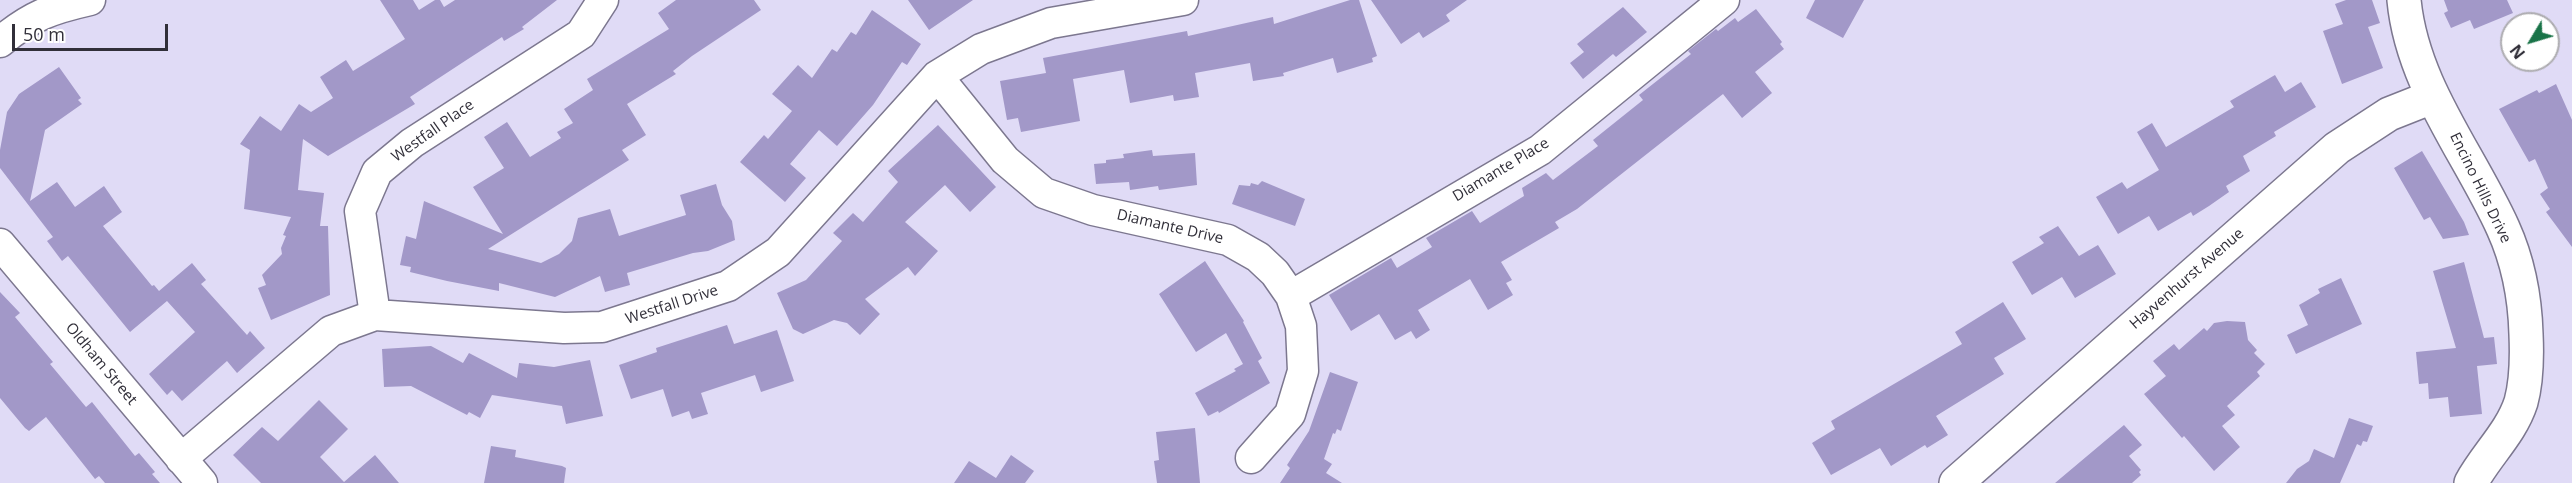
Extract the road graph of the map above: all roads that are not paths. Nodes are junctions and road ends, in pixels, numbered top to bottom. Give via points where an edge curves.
1 (90, 0) edge
2 (603, 0) edge
3 (1183, 0) edge
4 (1724, 0) edge
5 (2404, 0) edge
6 (0, 42) edge
7 (937, 76) junction
8 (2432, 97) junction
9 (0, 244) edge
10 (1291, 296) junction
11 (375, 315) junction
12 (1251, 458) dead end
13 (181, 459) junction
14 (202, 483) edge
15 (1956, 483) edge
16 (2471, 483) edge

1 - 6 street via 53,8 23,22
2 - 11 street, Westfall Place via 581,34 412,143 377,172 360,211
3 - 7 street, Westfall Drive via 1051,23 981,49
4 - 10 street, Diamante Place via 1540,150
5 - 8 main road, Encino Hills Drive via 2415,53
7 - 10 street, Diamante Drive via 1005,160 1044,194 1093,210 1228,240 1258,257
7 - 11 street, Westfall Drive via 778,252 728,286 602,327 564,328
8 - 15 main road, Hayvenhurst Avenue via 2389,114 2337,148
8 - 16 main road, Encino Hills Drive via 2504,230 2526,300 2527,359 2520,402 2504,437
9 - 13 street, Oldham Street
10 - 12 street, Diamante Drive via 1301,326 1303,371 1290,414
11 - 13 street, Westfall Drive via 331,331
13 - 14 street, Oldham Street

